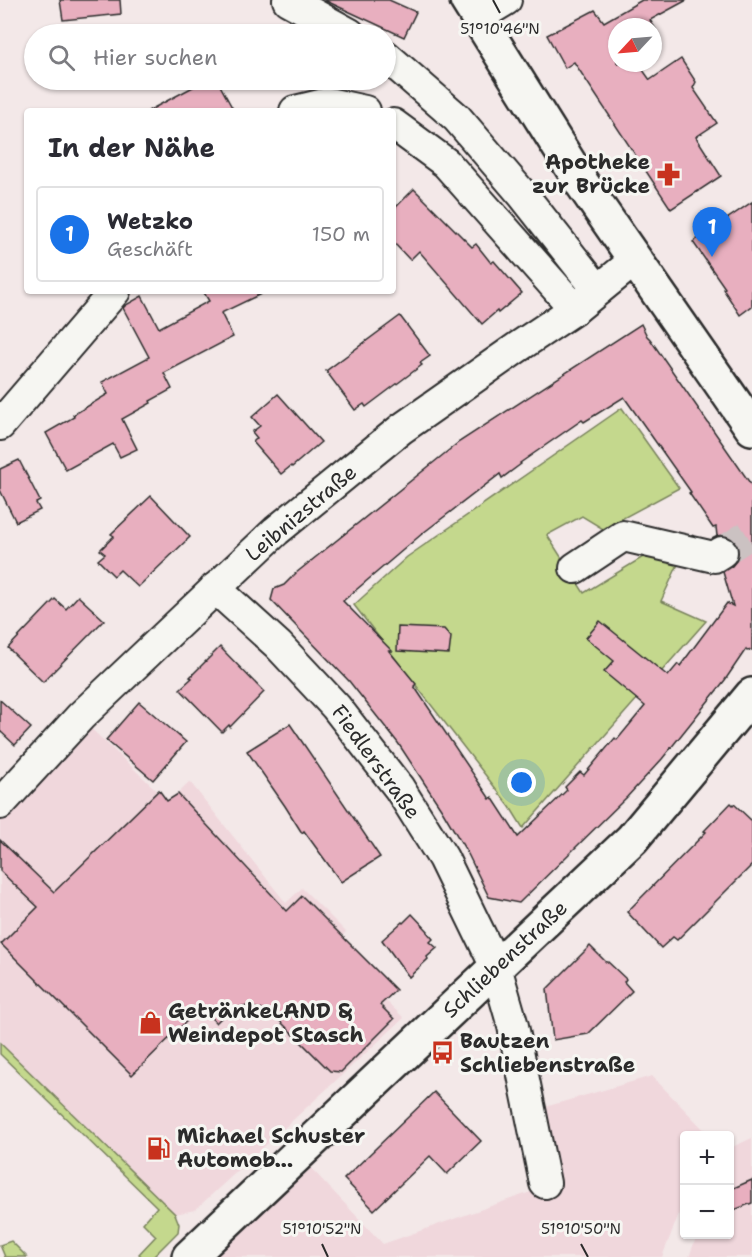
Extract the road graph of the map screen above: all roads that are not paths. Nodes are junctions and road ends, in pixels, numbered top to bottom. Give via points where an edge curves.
1 (288, 0) edge
2 (506, 0) edge
3 (472, 8) edge
4 (332, 24) edge
5 (396, 65) edge
6 (307, 108) edge
7 (351, 108) edge
8 (396, 125) edge
9 (635, 260) junction
10 (598, 290) junction
11 (112, 294) edge
12 (574, 309) junction
13 (0, 425) edge
14 (752, 428) edge
15 (722, 552) tunnel mouth
16 (575, 568) dead end
17 (215, 588) junction
18 (752, 695) edge
19 (0, 804) edge
20 (496, 967) junction
21 (545, 1183) dead end
22 (189, 1257) edge

1 - 4 street
2 - 3 street
3 - 9 main road
5 - 10 street via 457,118
6 - 7 street via 328,103
8 - 12 street via 446,163
9 - 10 street, Leibnizstraße
9 - 14 main road
10 - 12 street, Leibnizstraße
11 - 13 street
12 - 17 street, Leibnizstraße via 401,429 276,531
15 - 16 street via 714,558 623,536
17 - 19 street, Leibnizstraße via 81,716
17 - 20 street, Fiedlerstraße via 278,645 336,707 399,788 443,858
18 - 20 main road, Schliebenstraße via 632,839
20 - 21 street, Fiedlerstraße via 513,1026
20 - 22 main road, Schliebenstraße

